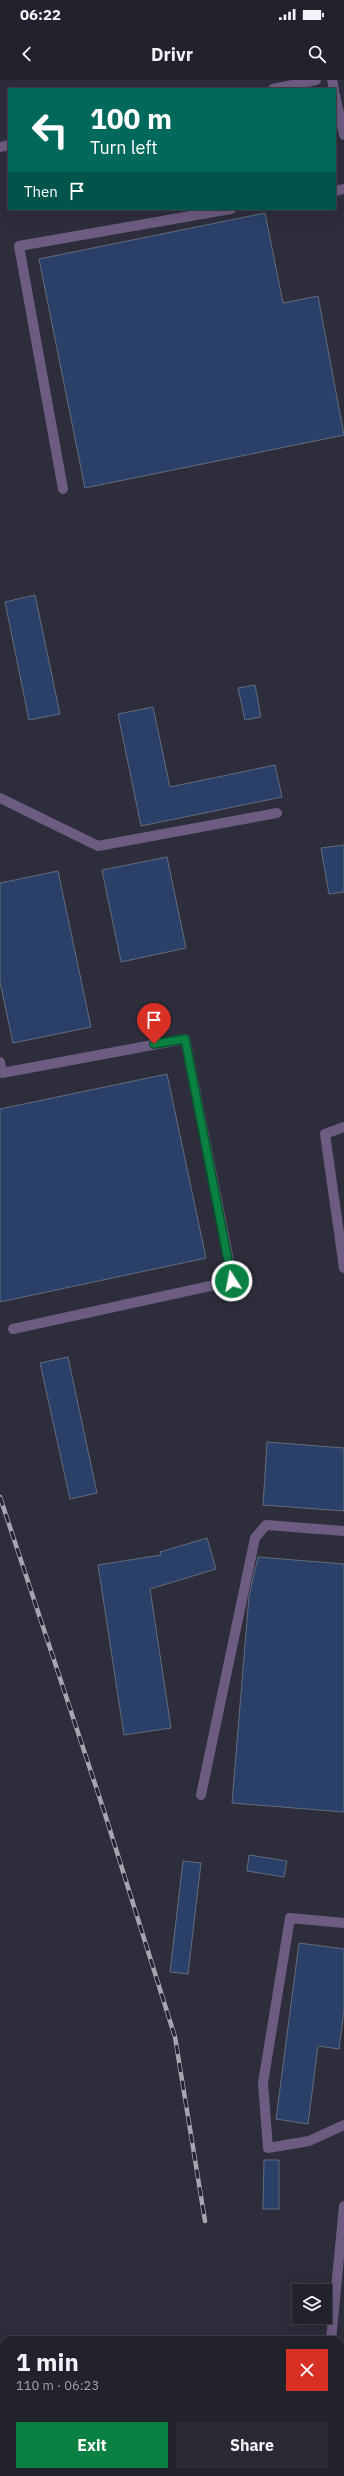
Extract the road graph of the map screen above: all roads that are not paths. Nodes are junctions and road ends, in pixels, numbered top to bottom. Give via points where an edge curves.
1 (316, 80) edge
2 (278, 88) edge
3 (336, 99) edge
4 (344, 135) edge
5 (225, 210) edge
6 (64, 489) dead end
7 (0, 798) edge
8 (277, 813) dead end
9 (0, 1062) edge
10 (344, 1127) edge
11 (344, 1268) edge
12 (13, 1329) dead end
13 (344, 1531) edge
14 (201, 1795) dead end
15 (344, 1923) edge
16 (344, 2125) edge
17 (344, 2206) edge
18 (331, 2336) edge

1 - 2 lane
3 - 4 lane
5 - 6 lane via 19,246
7 - 8 lane via 98,846
9 - 12 lane via 2,1073 185,1039 232,1281
10 - 11 lane via 325,1134
13 - 14 lane via 266,1525 255,1538
15 - 16 lane via 290,1918 263,2084 268,2148 309,2141
17 - 18 lane

